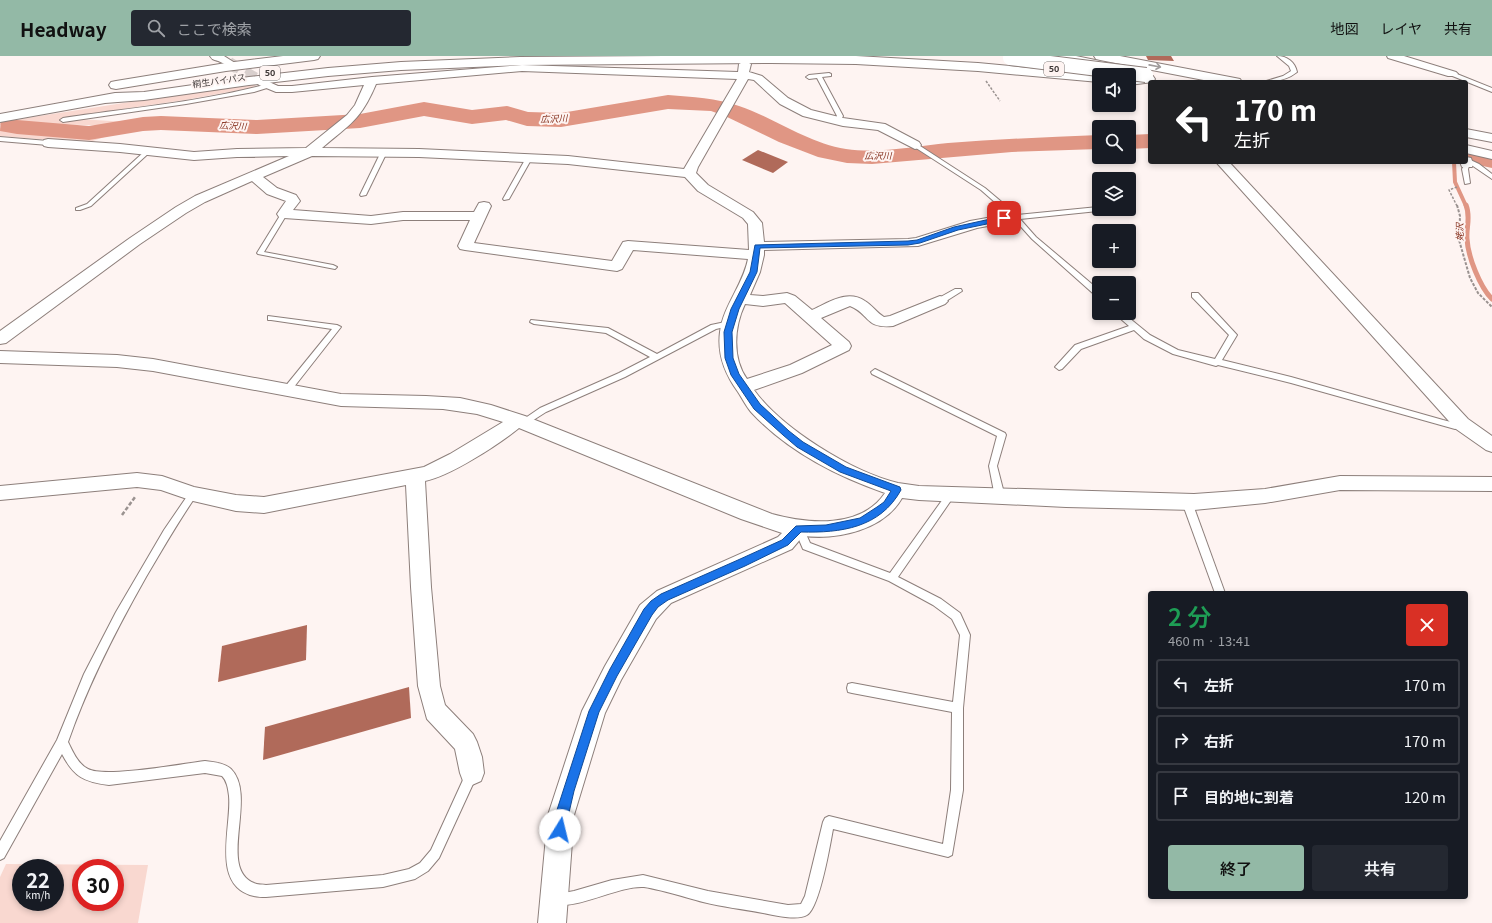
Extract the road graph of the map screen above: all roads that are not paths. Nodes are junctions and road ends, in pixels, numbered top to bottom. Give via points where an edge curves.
1 (314, 56) edge
2 (368, 56) edge
3 (439, 56) edge
4 (915, 56) edge
5 (995, 56) edge
6 (1058, 56) edge
7 (1088, 56) edge
8 (1100, 56) edge
9 (1280, 56) edge
10 (1392, 56) edge
11 (745, 58) edge
12 (1132, 59) edge
13 (1416, 59) edge
14 (1009, 61) junction
15 (1092, 74) edge
16 (1452, 74) joint
17 (743, 76) junction
18 (819, 76) junction
19 (828, 76) dead end
20 (809, 77) dead end
21 (1092, 77) edge
22 (372, 80) junction
23 (1136, 80) edge
24 (1149, 80) edge
25 (1150, 80) edge
26 (1151, 80) edge
27 (1177, 80) edge
28 (1226, 80) edge
29 (1274, 80) edge
30 (1467, 80) edge
31 (1468, 80) edge
32 (1148, 81) edge
33 (265, 85) joint
34 (1492, 90) edge
35 (102, 100) junction
36 (38, 104) junction
37 (0, 111) edge
38 (0, 118) edge
39 (63, 120) dead end
40 (838, 121) junction
41 (1468, 126) edge
42 (1492, 131) edge
43 (1468, 133) edge
44 (1492, 138) edge
45 (0, 139) edge
46 (1468, 140) edge
47 (48, 143) joint
48 (1492, 145) edge
49 (917, 147) joint
50 (1468, 149) edge
51 (147, 152) junction
52 (310, 152) junction
53 (384, 152) junction
54 (1492, 154) edge
55 (529, 158) junction
56 (1468, 162) edge
57 (1224, 164) edge
58 (1466, 164) edge
59 (689, 174) junction
60 (254, 176) junction
61 (1492, 177) edge
62 (1467, 183) dead end
63 (364, 195) dead end
64 (506, 199) dead end
65 (78, 209) dead end
66 (1092, 210) edge
67 (284, 214) junction
68 (1015, 217) junction
69 (757, 250) junction
70 (333, 267) dead end
71 (1092, 288) edge
72 (958, 291) dead end
73 (1194, 295) dead end
74 (740, 299) junction
75 (940, 301) joint
76 (811, 316) junction
77 (271, 318) dead end
78 (1126, 320) edge
79 (534, 322) dead end
80 (730, 322) junction
81 (1134, 327) junction
82 (0, 339) edge
83 (657, 357) junction
84 (0, 358) edge
85 (1216, 363) junction
86 (1059, 367) dead end
87 (875, 372) dead end
88 (743, 387) junction
89 (288, 390) junction
90 (520, 422) junction
91 (1462, 424) junction
92 (1492, 446) edge
93 (415, 476) junction
94 (1492, 484) edge
95 (897, 490) junction
96 (0, 493) edge
97 (193, 494) junction
98 (951, 494) junction
99 (1000, 497) junction
100 (1187, 502) junction
101 (799, 528) junction
102 (892, 578) junction
103 (1219, 591) edge
104 (852, 688) dead end
105 (958, 708) junction
106 (62, 743) junction
107 (472, 773) joint
108 (0, 854) edge
109 (554, 899) junction
110 (552, 923) edge

1 - 36 highway via 102,87 60,96
2 - 36 highway, 桐生バイパス / 50 via 211,75
3 - 35 highway, 桐生バイパス / 50 via 267,74
4 - 14 highway, 50
5 - 14 highway, 50
6 - 24 highway, 50 via 1098,64
7 - 25 highway via 1123,65
8 - 12 highway
9 - 29 lane via 1291,64 1294,72
10 - 13 street
11 - 17 street
11 - 21 highway, 50 via 856,60
11 - 35 highway, 50 via 564,60 401,66 290,76
12 - 26 street
12 -> 28 highway
13 - 16 street
14 - 15 highway, 50
14 - 27 highway, 50, bridge via 1092,67
16 - 30 lane
17 - 22 street via 522,68
17 - 40 street via 756,76 778,97 807,113
17 - 59 street
18 - 19 lane
18 - 20 lane
18 - 40 lane via 840,116
22 - 33 street via 292,89 276,89
22 - 52 street via 352,118 320,141
23 - 32 highway
31 - 34 lane
33 - 39 lane via 254,90 186,102
35 - 38 highway, 桐生バイパス / 50
36 - 37 highway, 桐生バイパス / 50
40 - 49 street via 881,127
41 - 42 highway
43 - 44 highway
45 - 47 lane
46 - 48 highway
47 - 51 street
49 - 68 lane via 972,181
50 - 54 highway
51 - 52 street via 194,156
51 - 65 lane via 89,204
52 - 53 street
52 - 60 street
53 - 55 street
53 - 63 lane
55 - 59 street
55 - 64 lane
56 - 61 lane via 1477,165
57 - 91 street
58 - 62 lane
59 - 69 street via 703,188 752,219 755,224
60 - 67 street via 272,191 291,198 293,201
60 - 82 street via 181,210
66 - 68 lane
67 - 69 street via 371,220 481,211 465,246 617,266 628,245
67 - 70 lane via 260,253
68 - 69 street via 975,224 918,242
68 - 71 lane via 1034,238
69 - 74 street via 753,272
72 - 75 lane
73 - 85 lane via 1233,335
74 - 76 street via 762,301 787,298
74 - 80 street
75 - 76 street via 893,321 878,321 852,300 845,300
76 - 88 street via 843,346 796,369
77 - 89 lane via 337,327
78 - 81 lane
79 - 83 lane via 608,331
80 - 83 lane via 714,327
80 - 88 street via 729,358
81 - 85 lane via 1176,352
81 - 86 lane via 1078,347
83 - 90 lane
84 - 89 street via 59,358 153,365
85 - 91 lane via 1291,380 1442,423 1455,426
87 - 99 lane via 1002,435 994,466
88 - 95 street via 757,407 800,444 843,470
89 - 90 street via 364,402 429,402 461,405
90 - 93 street via 457,459 428,473
90 - 101 street via 755,516
91 - 92 street
93 - 97 street via 264,505 236,503
93 - 107 street via 429,686 436,711 465,742
94 - 100 street via 1340,483 1266,496
95 - 98 street
95 - 101 street via 881,510 862,522 826,529
96 - 97 street via 137,480 162,483
97 - 106 lane via 177,516 116,619 74,707
98 - 99 street
98 - 102 lane
99 - 100 street
100 - 103 lane
101 - 102 lane via 806,546
101 - 109 street via 785,542 664,597 648,612 594,711 561,816
102 - 105 lane via 937,602 956,616 965,634
104 - 105 lane
105 - 109 lane via 957,790 948,851 829,822 811,899 804,910 788,911 730,901 643,881 612,886 574,897
106 - 107 lane via 76,768 85,775 95,778 109,779 205,767 219,768 228,774 234,783 235,796 231,853 233,869 240,881 251,889 266,891 383,881 411,875 424,867 435,854
106 - 108 lane
109 - 110 street

